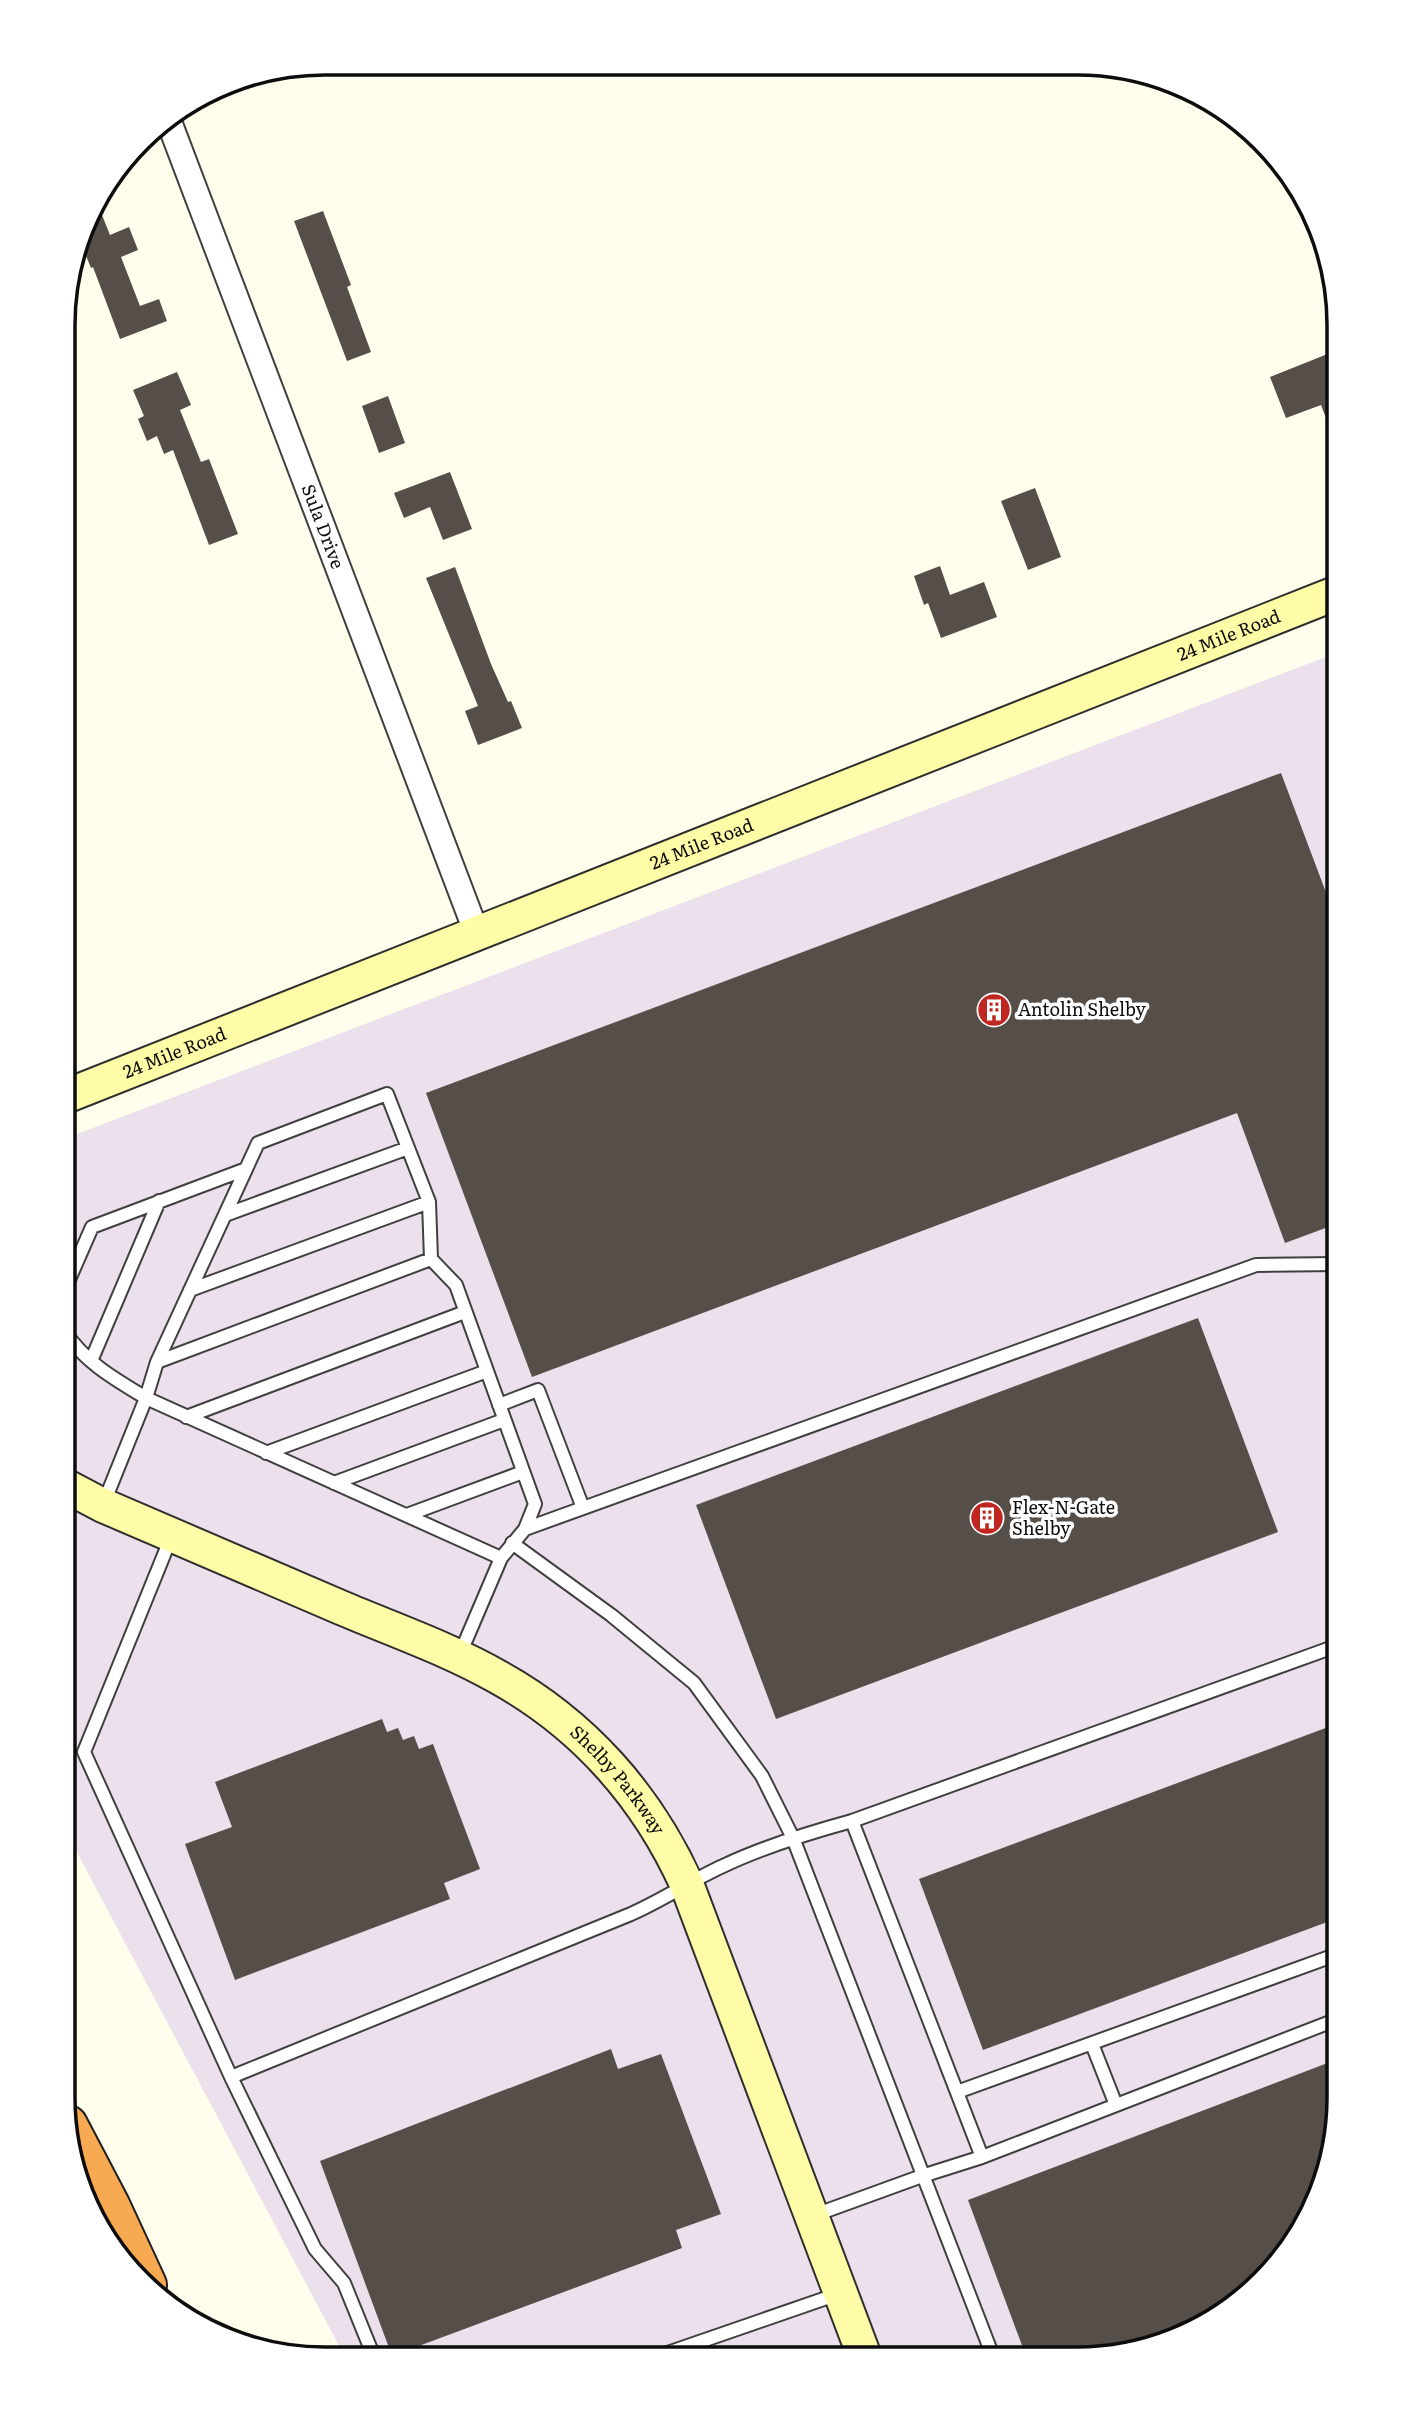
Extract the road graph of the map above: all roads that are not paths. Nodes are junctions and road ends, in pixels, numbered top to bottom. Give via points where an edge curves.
1 (172, 128) edge
2 (1327, 597) edge
3 (477, 934) junction
4 (75, 1093) edge
5 (408, 1148) junction
6 (246, 1169) junction
7 (159, 1201) junction
8 (429, 1202) junction
9 (225, 1215) junction
10 (431, 1259) junction
11 (1327, 1264) edge
12 (75, 1266) edge
13 (190, 1290) junction
14 (465, 1312) junction
15 (75, 1347) edge
16 (91, 1361) junction
17 (157, 1362) junction
18 (487, 1371) junction
19 (146, 1398) junction
20 (499, 1405) junction
21 (186, 1417) junction
22 (504, 1420) junction
23 (266, 1452) junction
24 (523, 1472) junction
25 (334, 1483) junction
26 (75, 1491) edge
27 (102, 1505) junction
28 (583, 1508) junction
29 (407, 1516) junction
30 (525, 1529) junction
31 (172, 1535) junction
32 (512, 1543) junction
33 (501, 1558) junction
34 (1327, 1649) edge
35 (458, 1658) junction
36 (852, 1821) junction
37 (793, 1838) junction
38 (687, 1885) junction
39 (1327, 1958) edge
40 (1327, 2023) edge
41 (1092, 2044) junction
42 (231, 2077) junction
43 (957, 2092) junction
44 (1116, 2105) junction
45 (81, 2150) edge
46 (982, 2157) junction
47 (922, 2176) junction
48 (812, 2217) junction
49 (135, 2258) edge
50 (840, 2293) junction
51 (370, 2347) edge
52 (685, 2347) edge
53 (859, 2347) edge
54 (989, 2347) edge

1 - 3 street, Sula Drive
2 - 3 street, 24 Mile Road
3 - 4 street, 24 Mile Road
5 - 6 lane via 387,1094 258,1143
5 - 8 lane
5 - 9 lane
6 - 7 lane
6 - 9 lane
7 - 12 lane via 92,1227
7 - 16 lane
8 - 10 lane
8 - 13 lane
9 - 13 lane
10 - 14 lane via 456,1285
10 - 17 lane
11 - 28 lane via 1256,1265
13 - 17 lane
14 - 18 lane
14 - 21 lane
15 - 16 lane
16 - 19 lane
17 - 19 lane
18 - 20 lane
18 - 23 lane
19 - 21 lane
19 - 27 lane
20 - 22 lane
20 - 28 lane via 538,1390
21 - 23 lane
22 - 24 lane
22 - 25 lane
23 - 25 lane
24 - 29 lane
24 - 30 lane via 535,1504
25 - 29 lane
26 - 27 street, Shelby Parkway
27 - 31 street, Shelby Parkway
28 - 30 lane
29 - 33 lane
30 - 32 lane
31 - 35 street, Shelby Parkway
31 - 42 lane via 84,1752
32 - 33 lane
32 - 37 lane via 694,1683 762,1776
33 - 35 lane
34 - 36 lane
35 - 38 street, Shelby Parkway via 542,1704 606,1759 645,1808
36 - 37 lane
36 - 43 lane
37 - 38 lane via 721,1866
37 - 47 lane
38 - 42 lane via 631,1914
38 - 48 street, Shelby Parkway
39 - 41 lane
40 - 44 lane
41 - 43 lane
41 - 44 lane
42 - 51 lane via 315,2249 344,2283
43 - 46 lane
44 - 46 lane
45 - 49 highway
46 - 47 lane
47 - 48 lane
47 - 54 lane
48 - 50 street, Shelby Parkway
50 - 52 lane
50 - 53 street, Shelby Parkway

